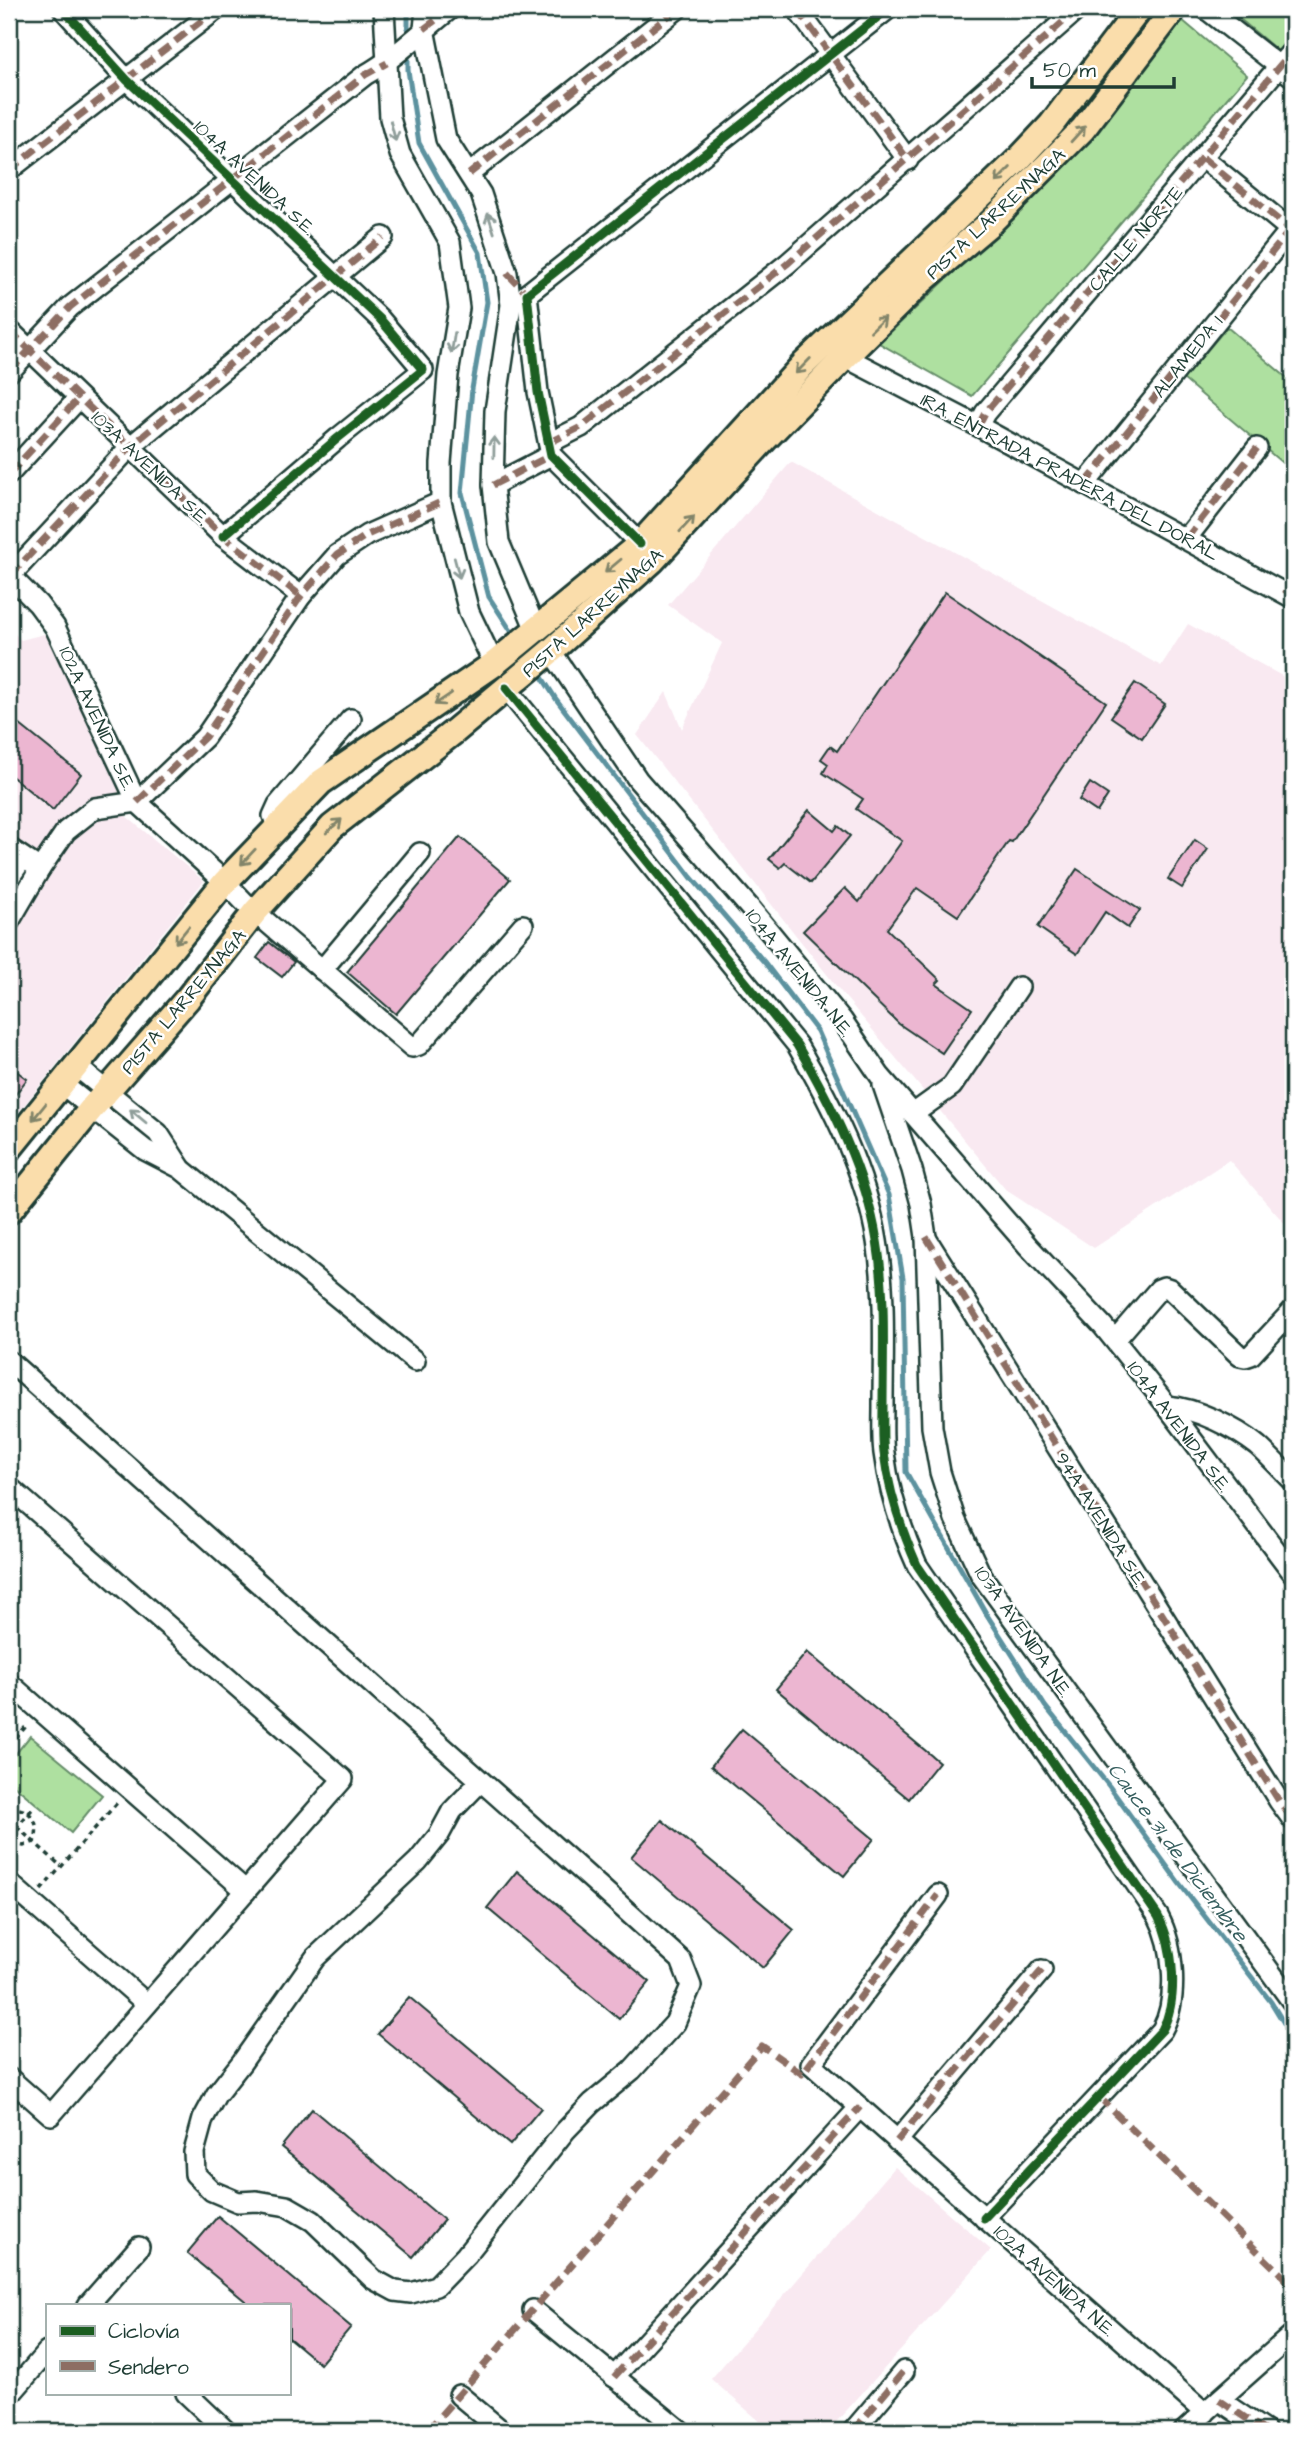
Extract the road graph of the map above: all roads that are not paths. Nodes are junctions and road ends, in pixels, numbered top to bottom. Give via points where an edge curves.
1 (63, 9) edge
2 (217, 9) edge
3 (384, 9) edge
4 (426, 9) edge
5 (450, 9) edge
6 (677, 9) edge
7 (797, 9) edge
8 (888, 9) edge
9 (1078, 9) edge
10 (1139, 9) edge
11 (1174, 9) edge
12 (1206, 9) edge
13 (405, 46) junction
14 (1293, 50) edge
15 (831, 56) junction
16 (1287, 72) edge
17 (127, 80) junction
18 (1203, 158) junction
19 (908, 160) junction
20 (9, 170) edge
21 (469, 174) junction
22 (233, 180) junction
23 (1292, 231) edge
24 (383, 237) dead end
25 (507, 273) junction
26 (334, 276) junction
27 (527, 294) junction
28 (9, 330) edge
29 (30, 350) junction
30 (845, 357) junction
31 (9, 372) edge
32 (79, 398) junction
33 (978, 426) junction
34 (131, 446) junction
35 (1257, 448) dead end
36 (550, 449) junction
37 (9, 474) edge
38 (1085, 484) junction
39 (493, 485) junction
40 (441, 502) junction
41 (223, 536) junction
42 (1186, 539) junction
43 (639, 544) junction
44 (10, 576) edge
45 (1291, 592) edge
46 (301, 596) junction
47 (534, 632) junction
48 (549, 653) junction
49 (496, 662) junction
50 (510, 685) junction
51 (351, 719) dead end
52 (137, 803) junction
53 (278, 825) junction
54 (420, 853) dead end
55 (19, 857) edge
56 (9, 878) edge
57 (225, 882) junction
58 (255, 912) junction
59 (9, 922) edge
60 (523, 925) dead end
61 (322, 970) junction
62 (1019, 987) dead end
63 (69, 1075) junction
64 (880, 1076) junction
65 (100, 1099) junction
66 (913, 1114) junction
67 (11, 1143) edge
68 (9, 1211) edge
69 (926, 1237) junction
70 (1062, 1282) joint
71 (1293, 1310) edge
72 (1115, 1340) junction
73 (9, 1360) edge
74 (415, 1361) dead end
75 (1167, 1406) junction
76 (1293, 1481) edge
77 (9, 1487) edge
78 (1293, 1573) edge
79 (9, 1683) edge
80 (481, 1781) junction
81 (1293, 1820) edge
82 (9, 1883) edge
83 (246, 1891) junction
84 (938, 1895) dead end
85 (1042, 1970) dead end
86 (1293, 2003) edge
87 (147, 2004) junction
88 (9, 2078) edge
89 (860, 2108) junction
90 (897, 2141) junction
91 (985, 2218) junction
92 (139, 2247) dead end
93 (91, 2304) edge
94 (533, 2310) dead end
95 (1293, 2334) edge
96 (46, 2353) edge
97 (904, 2371) dead end
98 (614, 2377) junction
99 (187, 2394) edge
100 (458, 2395) dead end
101 (9, 2396) edge
102 (1212, 2407) junction
103 (226, 2431) edge
104 (502, 2431) edge
105 (681, 2431) edge
106 (853, 2431) edge
107 (1184, 2431) edge
108 (1265, 2431) edge

1 - 17 street, 104A AVENIDA S.E.
2 - 17 street
3 - 13 street
4 - 13 street
5 - 13 street
6 - 21 street
7 - 15 street
8 - 15 street
9 - 19 street
10 -> 43 main road, PISTA LARREYNAGA via 1051,125 803,365
30 -> 11 main road, PISTA LARREYNAGA via 1083,129
12 - 16 street
13 - 21 street via 446,139
13 - 22 street
13 -> 40 street via 390,118 400,154 450,242 457,295 447,374
14 - 16 street, CALLE NORTE
15 - 19 street
15 - 27 street
16 - 18 street, CALLE NORTE
17 - 20 street
17 - 22 street, 104A AVENIDA S.E.
18 - 23 street
18 - 33 street, CALLE NORTE
19 - 36 street via 787,264
25 -> 21 street via 481,194
22 - 26 street, 104A AVENIDA S.E.
22 - 29 street via 71,307
23 - 38 street, ALAMEDA 1
24 - 26 street
25 - 27 street
39 -> 25 street via 495,411 511,305
26 - 34 street
26 - 41 street, 104A AVENIDA S.E. via 380,319 423,370
27 - 36 street via 538,392
28 - 29 street, 103A AVENIDA S.E.
29 - 31 street
29 - 32 street, 103A AVENIDA S.E.
30 - 33 street, 1RA. ENTRADA PRADERA DEL DORAL
48 -> 30 main road, PISTA LARREYNAGA via 652,561
32 - 34 street, 103A AVENIDA S.E.
32 - 37 street
33 - 38 street, 1RA. ENTRADA PRADERA DEL DORAL
34 - 41 street, 103A AVENIDA S.E.
34 - 44 street
35 - 42 street
36 - 39 street
36 - 43 street
38 - 42 street, 1RA. ENTRADA PRADERA DEL DORAL
39 - 47 street via 499,542
40 - 46 street via 366,535 337,555
40 -> 49 street via 468,612
41 - 46 street, 103A AVENIDA S.E.
42 - 45 street, 1RA. ENTRADA PRADERA DEL DORAL
43 -> 47 main road, PISTA LARREYNAGA
44 - 52 street, 102A AVENIDA S.E. via 55,627
46 - 52 street via 205,737
47 - 49 main road, PISTA LARREYNAGA
48 - 50 main road, PISTA LARREYNAGA
48 - 64 street, 104A AVENIDA N.E. via 638,780 842,1020
49 -> 53 main road, PISTA LARREYNAGA via 321,782
58 -> 50 main road, PISTA LARREYNAGA via 332,827
50 - 91 street via 797,1045 817,1080 851,1152 877,1238 882,1279 884,1452 906,1541 917,1565 1166,1931 1171,1950 1171,2004 1162,2030
51 - 53 street via 278,805 274,816
52 - 55 street via 95,808 66,831
52 - 57 street, 102A AVENIDA S.E.
53 -> 57 main road, PISTA LARREYNAGA
54 - 61 street
55 - 56 street
55 - 59 street
57 - 58 street, 102A AVENIDA S.E.
57 -> 63 main road, PISTA LARREYNAGA
58 - 61 street, 102A AVENIDA S.E.
58 - 65 main road, PISTA LARREYNAGA
60 - 61 street, 102A AVENIDA S.E. via 416,1046
62 - 66 street via 952,1086
63 - 65 street
63 -> 67 main road, PISTA LARREYNAGA
64 - 66 street, 104A AVENIDA N.E.
64 - 69 street, 103A AVENIDA N.E. via 912,1170
65 - 68 main road, PISTA LARREYNAGA
65 - 74 street via 145,1150 180,1168
66 - 70 street, 104A AVENIDA N.E.
69 - 81 street, 94A AVENIDA S.E.
69 - 86 street, 103A AVENIDA N.E. via 932,1427 955,1519 981,1575
70 - 72 street, 104A AVENIDA S.E.
71 - 72 street via 1245,1357 1164,1287
72 - 75 street, 104A AVENIDA S.E.
73 - 80 street
75 - 76 street via 1182,1407 1217,1422 1257,1445
75 - 78 street, 104A AVENIDA S.E.
77 - 83 street via 343,1779
79 - 83 street
80 - 80 street via 681,1960 691,1986 675,2023 565,2131 436,2286 395,2291 373,2279 313,2221 287,2206 238,2202 212,2190 195,2174 194,2152 216,2095 316,1958 418,1861 452,1811
82 - 87 street
83 - 87 street
84 - 89 street, 102A AVENIDA N.E. via 810,2064
85 - 90 street
87 - 88 street via 51,2115
89 - 90 street, 102A AVENIDA N.E.
89 - 98 street
90 - 91 street, 102A AVENIDA N.E.
91 - 102 street, 102A AVENIDA N.E.
92 - 93 street
94 - 98 street
95 - 102 street
96 - 101 street
97 - 106 street
98 - 105 street
99 - 103 street
100 - 104 street
102 - 107 street
102 - 108 street, 102A AVENIDA N.E.

